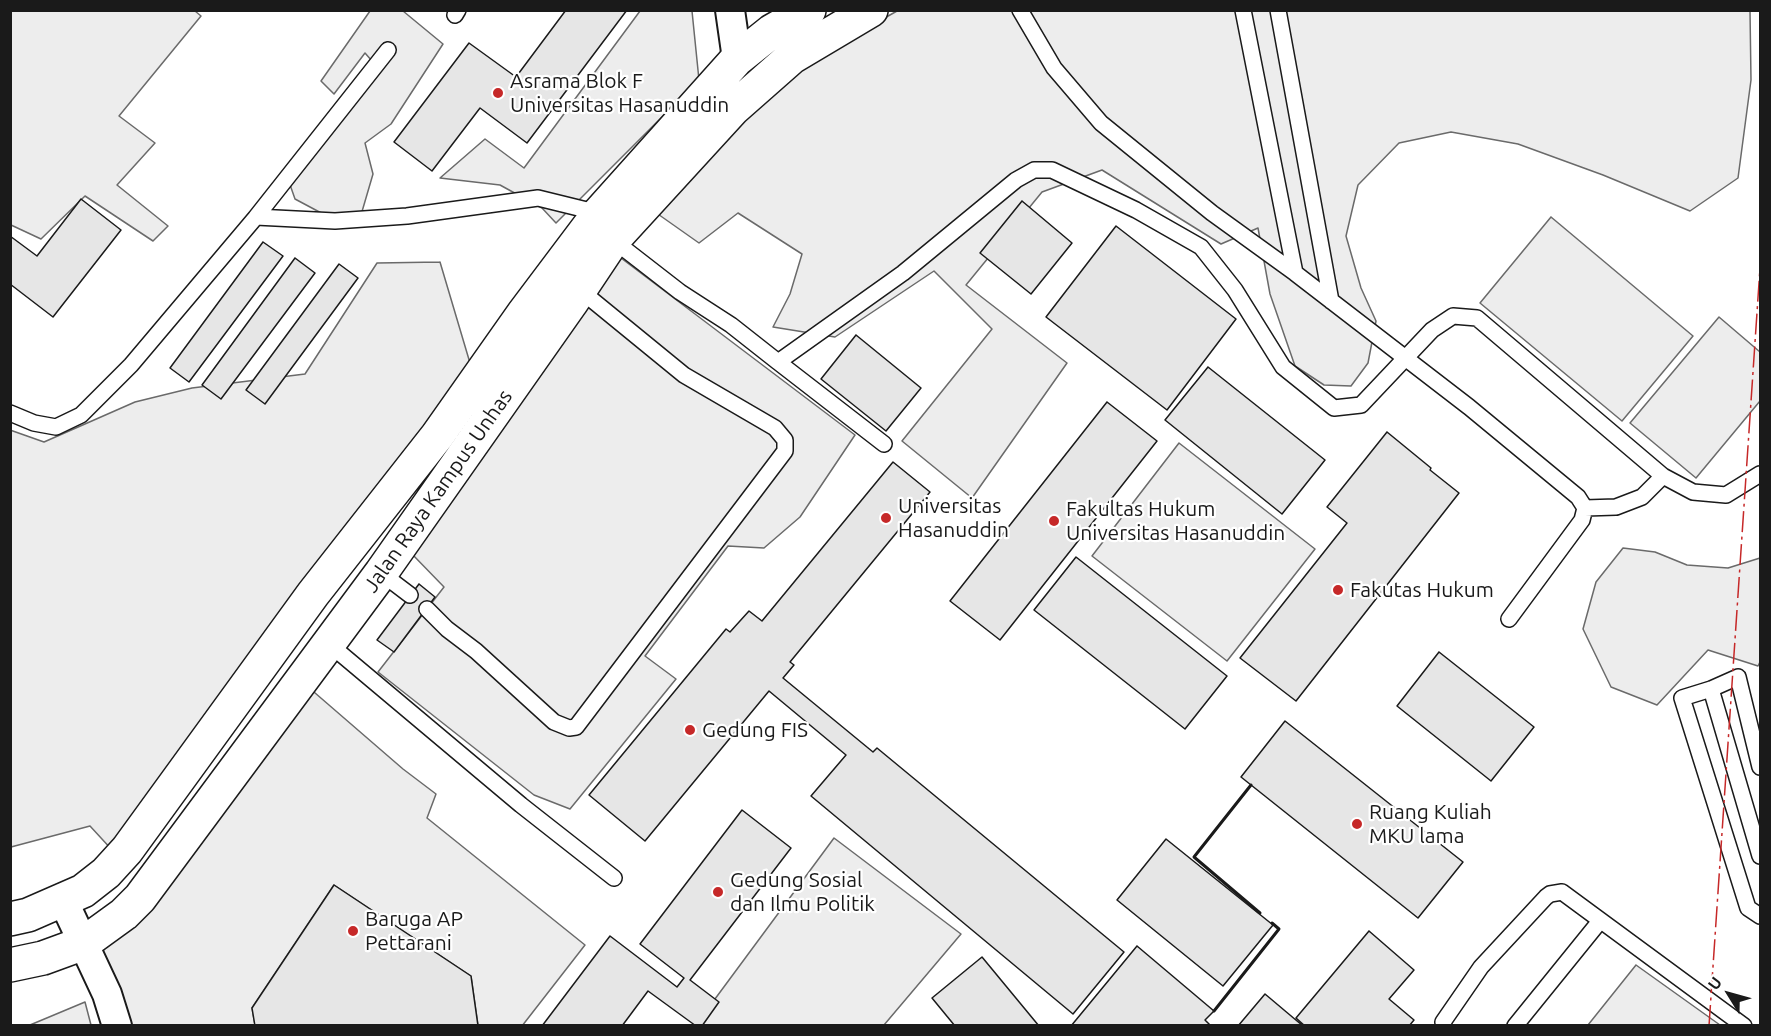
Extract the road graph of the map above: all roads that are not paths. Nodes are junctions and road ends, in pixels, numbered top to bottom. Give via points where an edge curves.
1 (730, 10) edge
2 (809, 10) edge
3 (871, 10) edge
4 (1020, 10) edge
5 (1243, 10) edge
6 (1278, 10) edge
7 (388, 50) dead end
8 (737, 59) junction
9 (676, 148) junction
10 (256, 217) junction
11 (606, 226) junction
12 (1295, 273) junction
13 (580, 290) junction
14 (1331, 301) junction
15 (1405, 358) junction
16 (778, 362) junction
17 (10, 413) edge
18 (884, 444) dead end
19 (1761, 474) edge
20 (1663, 476) junction
21 (1585, 508) junction
22 (381, 573) junction
23 (410, 595) dead end
24 (427, 609) dead end
25 (1509, 619) dead end
26 (328, 643) junction
27 (1711, 689) junction
28 (1761, 767) edge
29 (1761, 856) edge
30 (614, 879) dead end
31 (63, 900) junction
32 (1761, 916) edge
33 (10, 919) edge
34 (1600, 921) junction
35 (84, 943) junction
36 (10, 965) edge
37 (117, 1026) edge
38 (1444, 1026) edge
39 (1515, 1026) edge
40 (1744, 1026) edge

1 - 8 street
2 - 8 street, Jalan Raya Kampus Unhas via 772,31
3 - 9 street, Jalan Raya Kampus Unhas via 792,57 734,109
4 - 12 lane via 1054,68 1101,123 1212,213
5 - 12 lane
6 - 14 lane
7 - 10 lane
8 - 9 street, Jalan Raya Kampus Unhas
9 - 11 street, Jalan Raya Kampus Unhas
10 - 11 lane via 334,221 386,218 538,198
10 - 17 lane via 131,365 81,415 57,427
11 - 13 street, Jalan Raya Kampus Unhas
11 - 16 lane via 680,292
11 - 31 street, Jalan Raya Kampus Unhas via 522,314 437,436 313,594 127,850 83,891
12 - 14 lane
13 - 22 street, Jalan Raya Kampus Unhas
13 - 24 lane via 684,375 775,428 785,440 785,451 576,727 554,722
14 - 15 lane
15 - 16 lane via 1361,405 1334,408 1282,368 1235,290 1201,247 1136,210 1052,170 1034,170 1016,180 903,273
15 - 20 lane via 1432,330 1453,316 1477,318
15 - 21 lane via 1578,497
16 - 18 lane
19 - 20 lane via 1726,495 1693,492
20 - 21 lane via 1642,496 1616,507
21 - 25 lane via 1582,520
22 - 23 lane
22 - 26 street, Jalan Raya Kampus Unhas
26 - 30 lane
26 - 35 street, Jalan Raya Kampus Unhas via 140,898
27 - 28 lane via 1738,677
27 - 29 lane
27 - 32 lane via 1682,698 1748,908
31 - 33 street, Jalan Raya Kampus Unhas
31 - 35 street
34 - 38 lane via 1562,892 1550,894 1481,967
34 - 39 lane
34 - 40 lane
35 - 36 street, Jalan Raya Kampus Unhas
35 - 37 street

